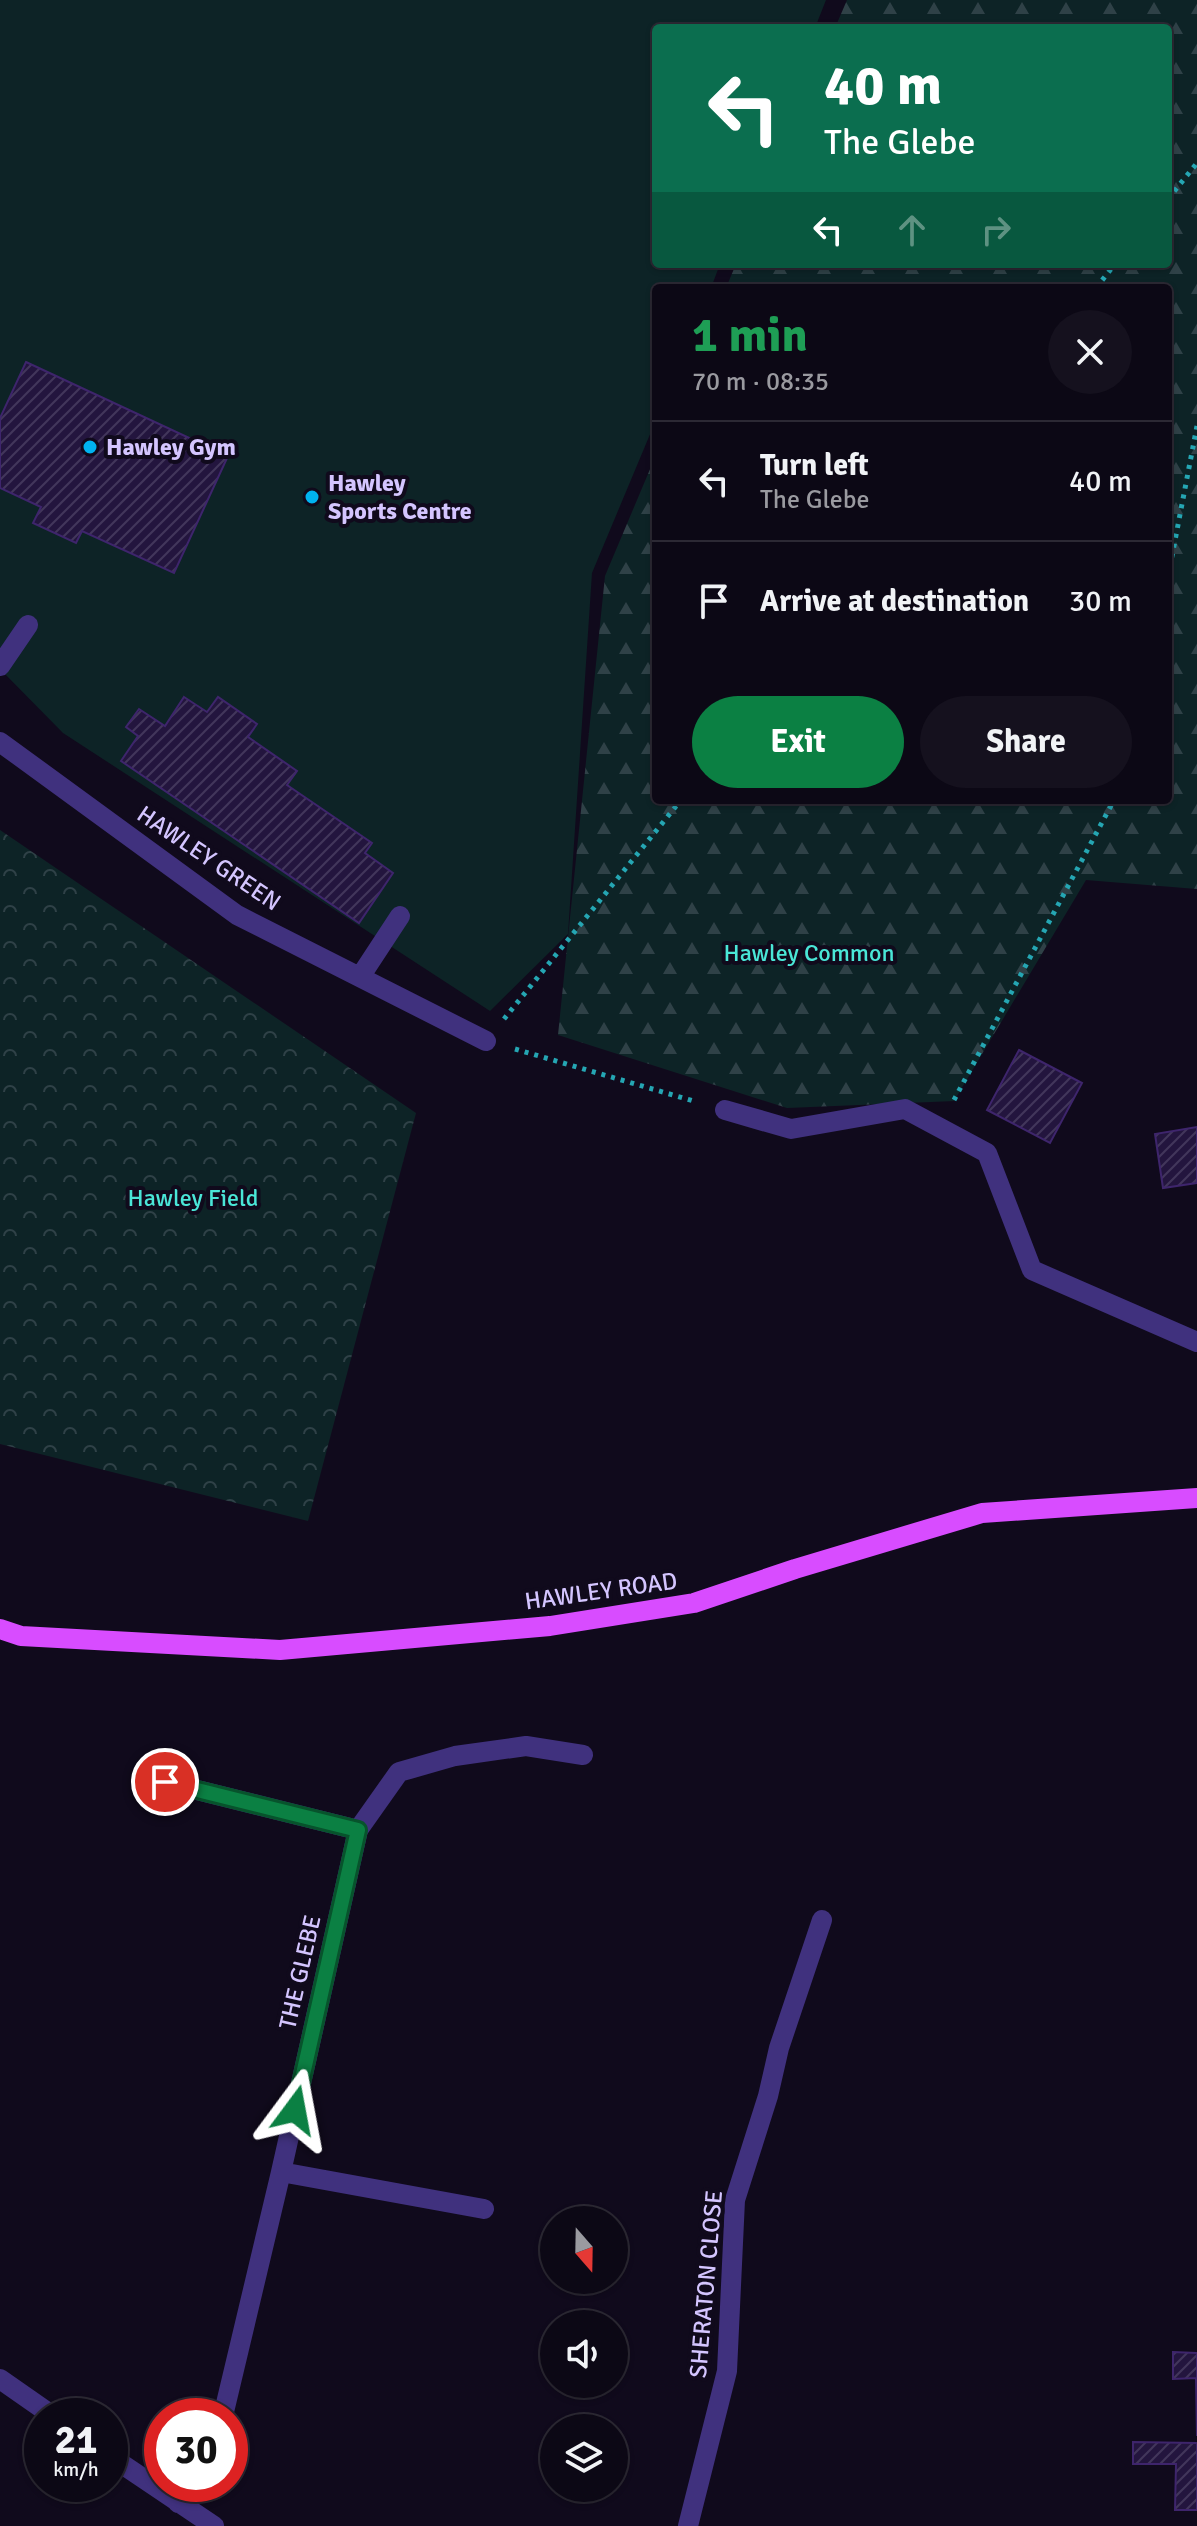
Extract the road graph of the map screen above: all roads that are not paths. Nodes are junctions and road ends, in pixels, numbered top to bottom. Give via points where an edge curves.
1 (28, 625) dead end
2 (0, 666) edge
3 (0, 742) edge
4 (400, 916) dead end
5 (360, 977) junction
6 (486, 1041) road end
7 (725, 1110) road end
8 (1197, 1342) edge
9 (1197, 1498) edge
10 (0, 1629) edge
11 (583, 1755) dead end
12 (165, 1782) dead end
13 (358, 1830) junction
14 (822, 1920) dead end
15 (281, 2172) junction
16 (484, 2209) dead end
17 (0, 2379) edge
18 (27, 2398) edge
19 (227, 2398) edge
20 (128, 2468) edge
21 (178, 2503) joint
22 (214, 2526) edge
23 (688, 2526) edge

1 - 2 street
3 - 5 street, HAWLEY GREEN via 237,915
4 - 5 street
5 - 6 street, HAWLEY GREEN
7 - 8 street via 791,1129 905,1109 987,1153 1032,1270
9 - 10 main road, HAWLEY ROAD via 982,1513 694,1603 550,1626 280,1650 21,1636
11 - 13 street, THE GLEBE via 526,1746 455,1756 399,1772
12 - 13 street
13 - 15 street, THE GLEBE
14 - 23 street, SHERATON CLOSE via 735,2200 727,2371
15 - 16 street
15 - 19 street, THE GLEBE
17 - 18 street
20 - 21 street
21 - 22 street

